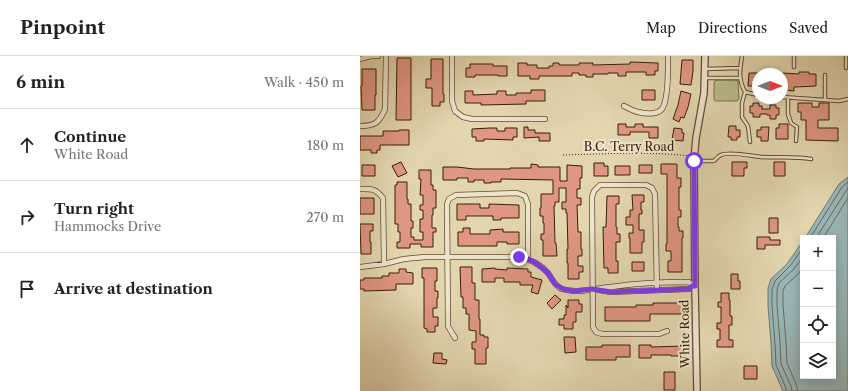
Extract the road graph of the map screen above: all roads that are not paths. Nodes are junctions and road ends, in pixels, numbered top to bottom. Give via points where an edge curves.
1 (378, 56) edge
2 (386, 56) edge
3 (452, 56) edge
4 (668, 56) edge
5 (705, 56) edge
6 (742, 56) edge
7 (794, 56) edge
8 (846, 56) edge
9 (360, 60) edge
10 (794, 67) dead end
11 (740, 68) junction
12 (846, 68) dead end
13 (706, 69) junction
14 (825, 75) dead end
15 (705, 78) junction
16 (739, 78) junction
17 (745, 92) junction
18 (752, 94) edge
19 (788, 98) edge
20 (848, 99) edge
21 (825, 100) junction
22 (788, 104) edge
23 (624, 106) dead end
24 (545, 119) dead end
25 (360, 126) edge
26 (796, 141) dead end
27 (750, 142) dead end
28 (694, 159) junction
29 (811, 159) dead end
30 (360, 189) edge
31 (447, 258) junction
32 (528, 259) junction
33 (384, 264) junction
34 (360, 267) edge
35 (657, 282) junction
36 (693, 286) junction
37 (592, 289) junction
38 (657, 290) junction
39 (667, 331) dead end
40 (455, 338) dead end
41 (697, 391) edge

1 - 9 street
2 - 25 street via 385,109 376,123
3 - 24 street via 452,101 455,111 463,117
4 - 23 street via 668,82 665,104 661,110 654,113 637,112
5 - 13 street, White Road
6 - 11 lane
7 - 10 lane
8 - 12 lane
11 - 13 lane
11 - 16 lane
13 - 15 street, White Road
14 - 21 lane
15 - 16 lane
15 - 28 street, White Road
16 - 17 lane
17 - 18 lane
17 - 27 lane via 742,117 748,126
19 - 21 lane
20 - 21 lane
22 - 26 lane via 789,119 797,127
28 - 29 lane via 714,161 722,155 734,154
28 - 36 street, White Road
30 - 33 street via 372,189 379,192 383,198
31 - 32 street
31 - 32 street via 449,199 456,195 517,193 525,196 528,204
31 - 33 street via 404,259
31 - 40 street via 448,326
32 - 37 street via 548,273 555,284 563,289
33 - 34 street
35 - 36 street via 689,282
35 - 37 street
35 - 37 street via 655,194 652,188 646,185 600,185 592,197
35 - 38 street
36 - 38 street via 689,289
36 - 41 street, White Road
37 - 38 street via 611,292
37 - 39 street via 593,327 596,332 659,334

